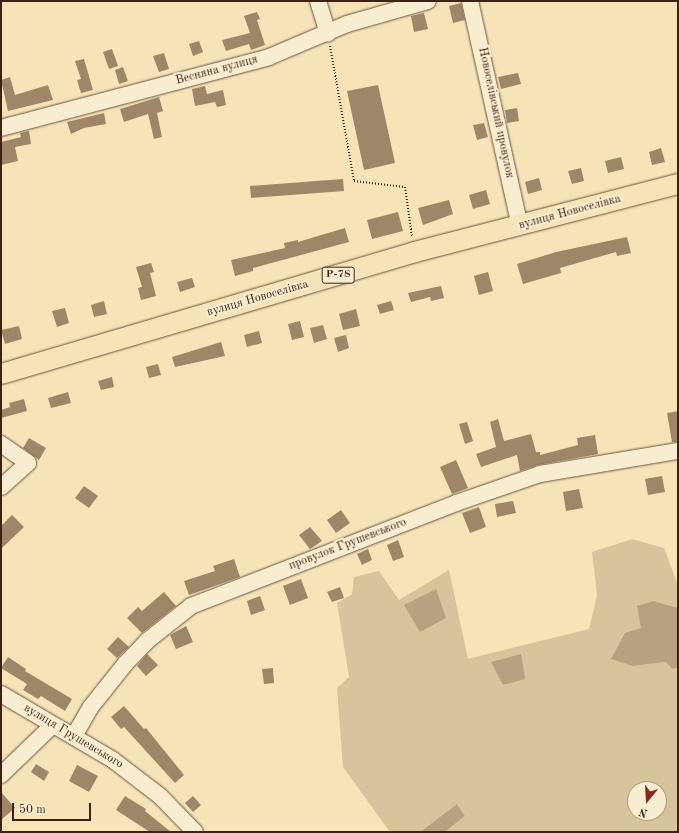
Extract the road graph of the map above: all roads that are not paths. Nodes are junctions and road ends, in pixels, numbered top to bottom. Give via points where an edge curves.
1 (318, 1) edge
2 (428, 1) edge
3 (470, 1) edge
4 (328, 34) junction
5 (1, 128) edge
6 (678, 184) edge
7 (520, 226) junction
8 (1, 374) edge
9 (1, 444) edge
10 (678, 452) edge
11 (1, 487) edge
12 (1, 694) edge
13 (53, 725) junction
14 (74, 736) junction
15 (1, 775) edge
16 (195, 832) edge

1 - 4 street
2 - 4 street, Весняна вулиця via 346,24
3 - 7 street, Новоселівський провулок
4 - 5 street, Весняна вулиця via 269,57
6 - 7 main road, вулиця Новоселівка / Р-78
7 - 8 main road, вулиця Новоселівка / Р-78 via 415,252
9 - 11 street via 28,463
10 - 14 street, провулок Грушевського via 540,474 456,503 191,606 147,641 125,664 90,708
12 - 13 street, вулиця Грушевського
13 - 14 street, вулиця Грушевського
13 - 15 street
14 - 16 street, вулиця Грушевського via 113,760 154,792

